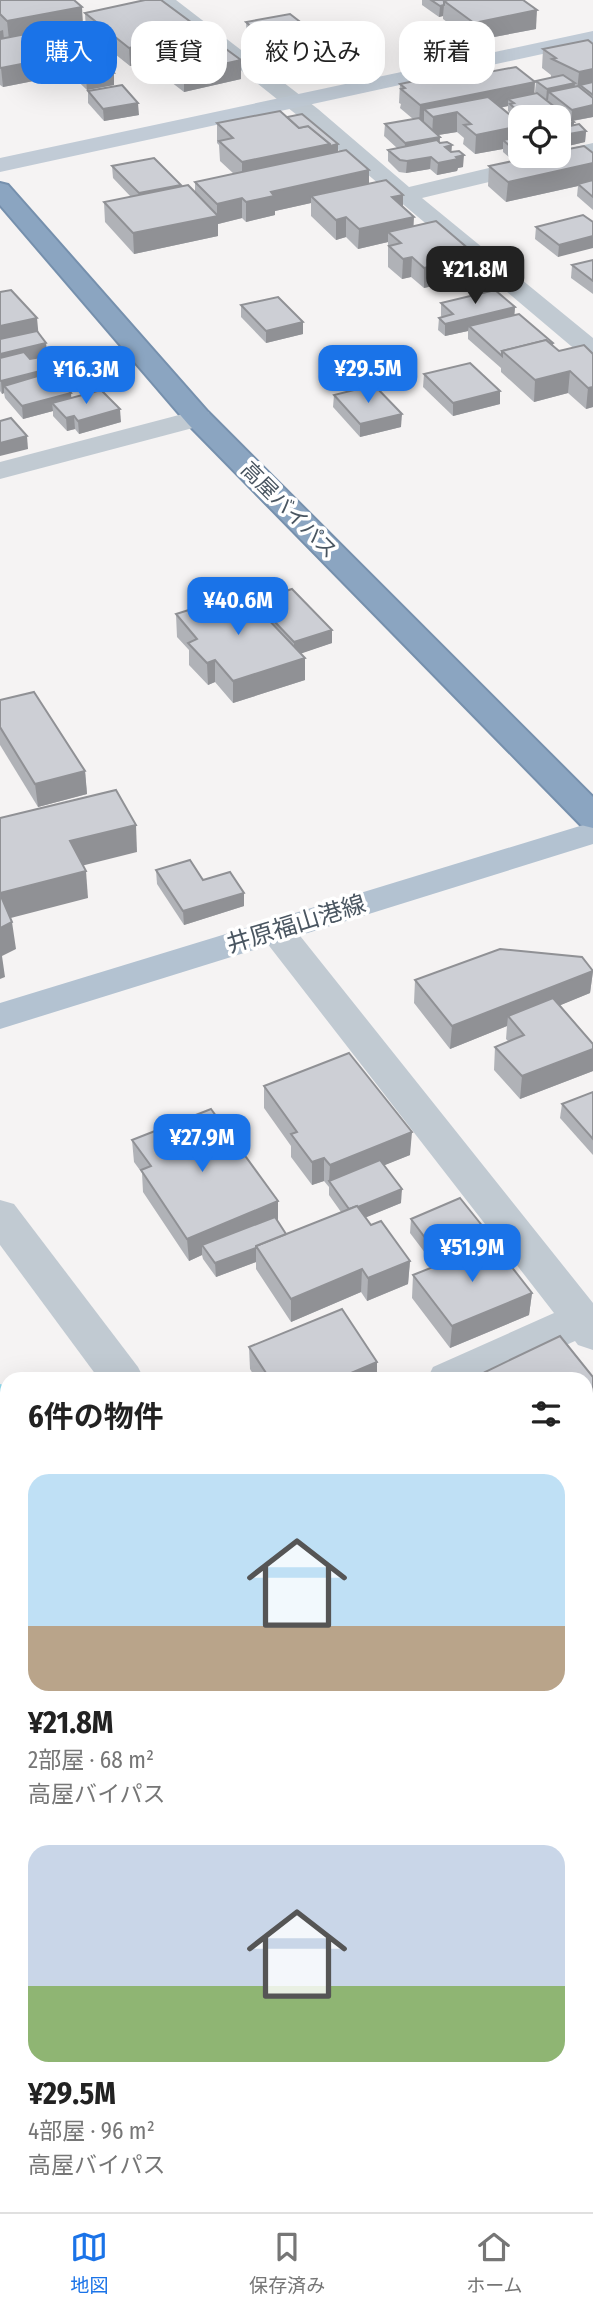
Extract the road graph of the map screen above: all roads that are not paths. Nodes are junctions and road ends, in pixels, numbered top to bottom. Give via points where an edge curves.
1 (163, 0) edge
2 (593, 37) edge
3 (295, 101) junction
4 (593, 150) edge
5 (0, 165) edge
6 (0, 190) edge
7 (404, 195) junction
8 (593, 351) edge
9 (198, 418) junction
10 (0, 471) edge
11 (593, 817) edge
12 (593, 833) edge
13 (276, 930) junction
14 (0, 1016) edge
15 (0, 1215) edge
16 (588, 1326) edge
17 (118, 1372) edge
18 (466, 1372) edge

1 - 3 street
2 - 3 street
3 - 5 street
3 - 7 street
4 - 7 street
6 - 9 highway, 高屋バイパス
7 - 8 street
9 - 10 street
9 - 11 highway, 高屋バイパス
12 - 13 main road, 井原福山港線
13 - 14 main road, 井原福山港線
13 - 16 street
15 - 17 street
16 - 18 street

